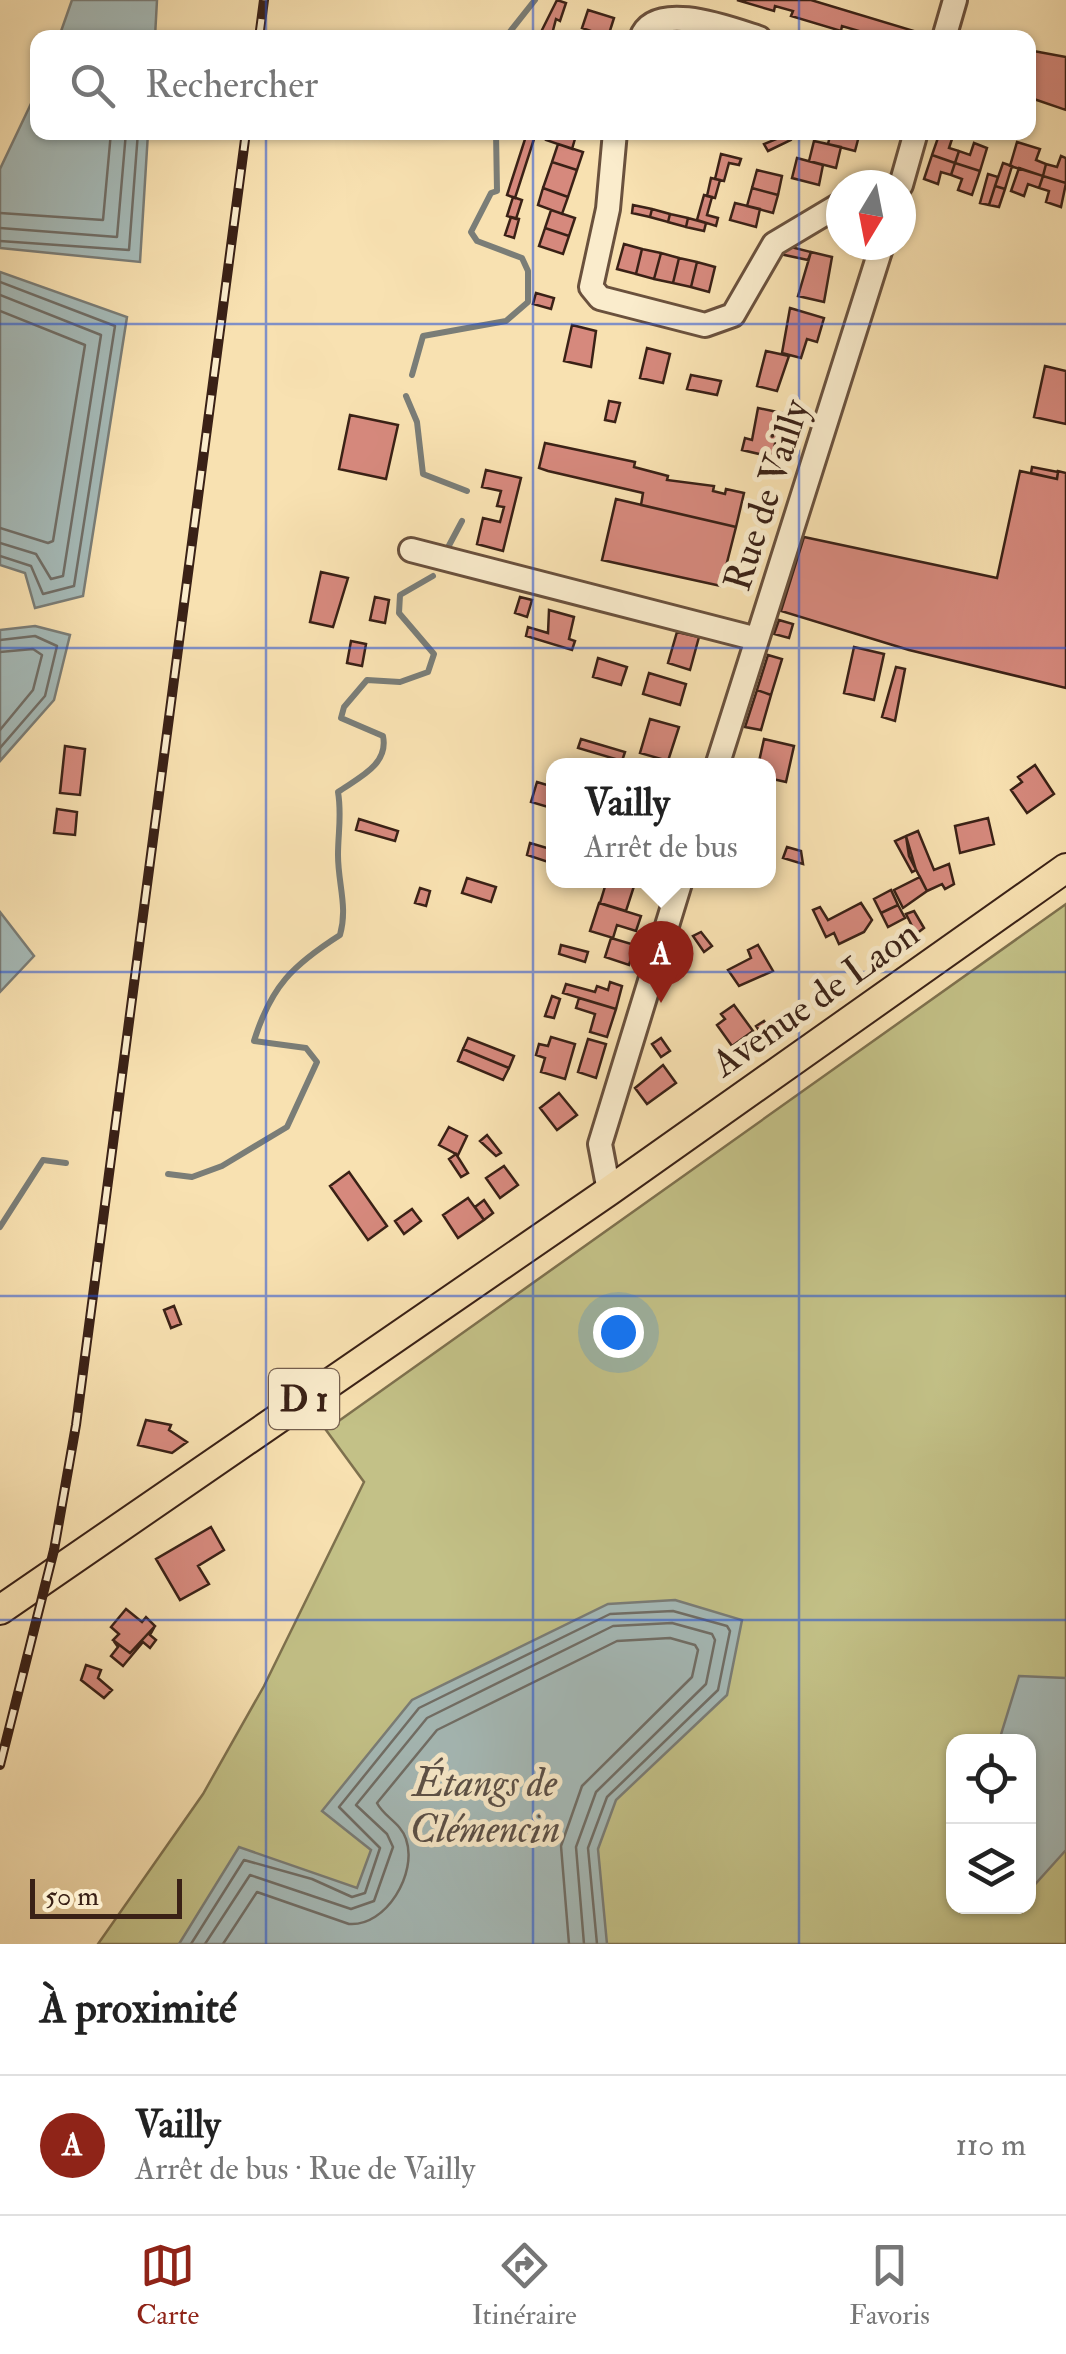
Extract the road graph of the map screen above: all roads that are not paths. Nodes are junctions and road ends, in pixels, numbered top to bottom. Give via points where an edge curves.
1 (955, 0) edge
2 (643, 30) edge
3 (732, 30) edge
4 (946, 30) edge
5 (614, 140) edge
6 (914, 140) edge
7 (905, 170) edge
8 (826, 213) edge
9 (877, 260) edge
10 (411, 550) dead end
11 (757, 639) junction
12 (720, 758) edge
13 (1066, 868) edge
14 (679, 888) edge
15 (609, 1191) junction
16 (0, 1610) edge

1 - 4 street
2 - 3 street via 659,15 680,15
5 - 8 street via 591,287 600,298 705,325 733,314 774,244
6 - 7 street
9 - 11 street, Rue de Vailly
10 - 11 street
11 - 12 street, Rue de Vailly
13 - 15 main road, Avenue de Laon / D 1
14 - 15 street via 600,1144
15 - 16 main road, D 1

